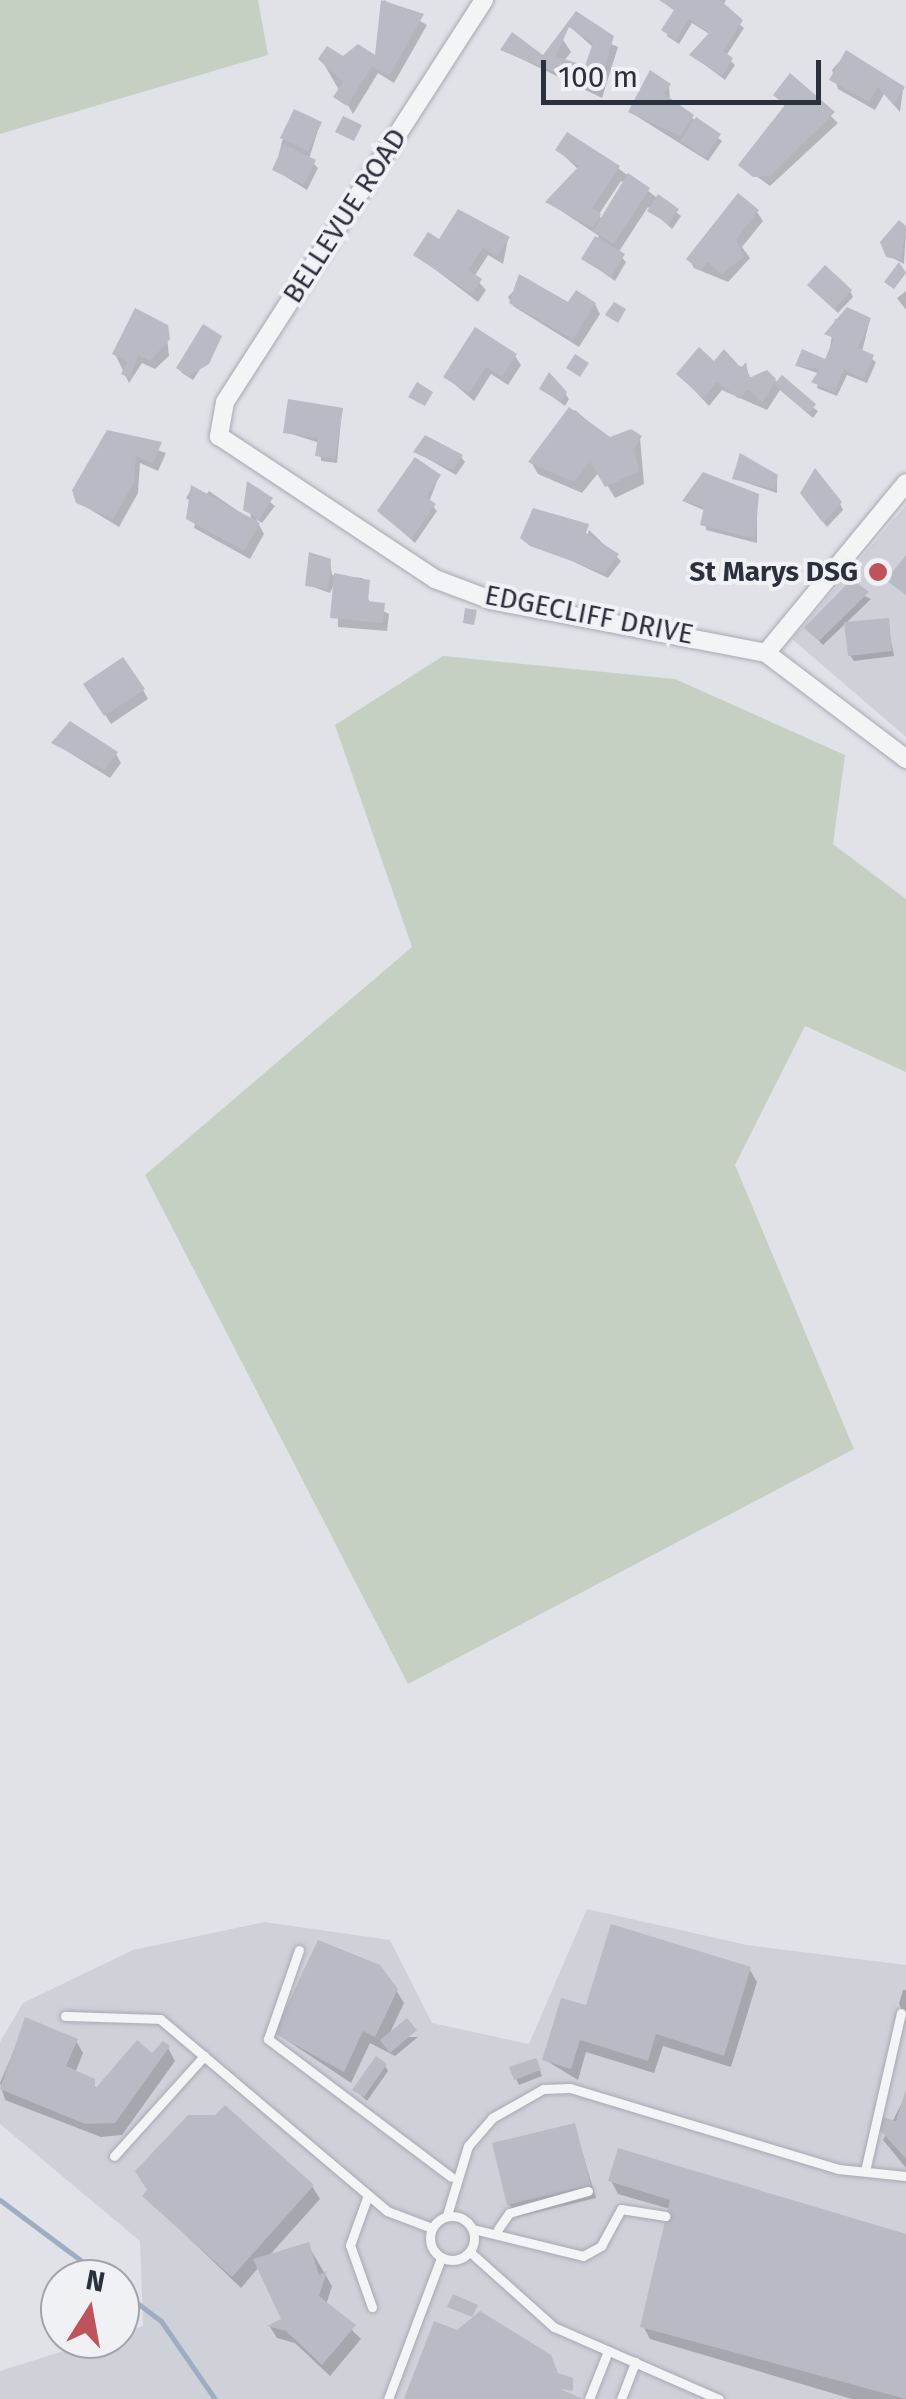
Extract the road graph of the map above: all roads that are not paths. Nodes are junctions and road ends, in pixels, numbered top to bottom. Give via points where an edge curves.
1 (484, 0) edge
2 (219, 436) joint
3 (906, 483) edge
4 (766, 652) junction
5 (906, 759) edge
6 (299, 1950) dead end
7 (902, 2013) dead end
8 (66, 2016) dead end
9 (204, 2056) junction
10 (114, 2156) dead end
11 (865, 2171) junction
12 (906, 2176) edge
13 (452, 2177) junction
14 (588, 2191) dead end
15 (368, 2195) junction
16 (447, 2216) junction
17 (665, 2216) dead end
18 (432, 2228) junction
19 (473, 2229) junction
20 (498, 2230) junction
21 (470, 2252) junction
22 (441, 2258) junction
23 (372, 2308) dead end
24 (608, 2351) junction
25 (635, 2362) junction
26 (388, 2399) edge
27 (589, 2399) edge
28 (621, 2399) edge
29 (718, 2399) edge

1 - 2 street, BELLEVUE ROAD via 225,402
2 - 4 street, EDGECLIFF DRIVE via 460,590
3 - 4 street
4 - 5 street, EDGECLIFF DRIVE
6 - 13 lane via 268,2040
7 - 11 lane
8 - 9 lane via 147,2014
9 - 10 lane
9 - 15 lane
11 - 12 lane
11 - 13 lane via 570,2088 526,2095 492,2118
13 - 16 lane
14 - 20 lane via 509,2213
15 - 18 lane
15 - 23 lane via 350,2245
16 - 18 lane
16 - 19 lane
17 - 20 lane via 620,2209 602,2246 582,2256
18 - 22 lane
19 - 20 lane
19 - 21 lane
21 - 22 lane
21 - 24 lane via 554,2327
22 - 26 lane
24 - 25 lane
24 - 27 lane
25 - 28 lane
25 - 29 lane

